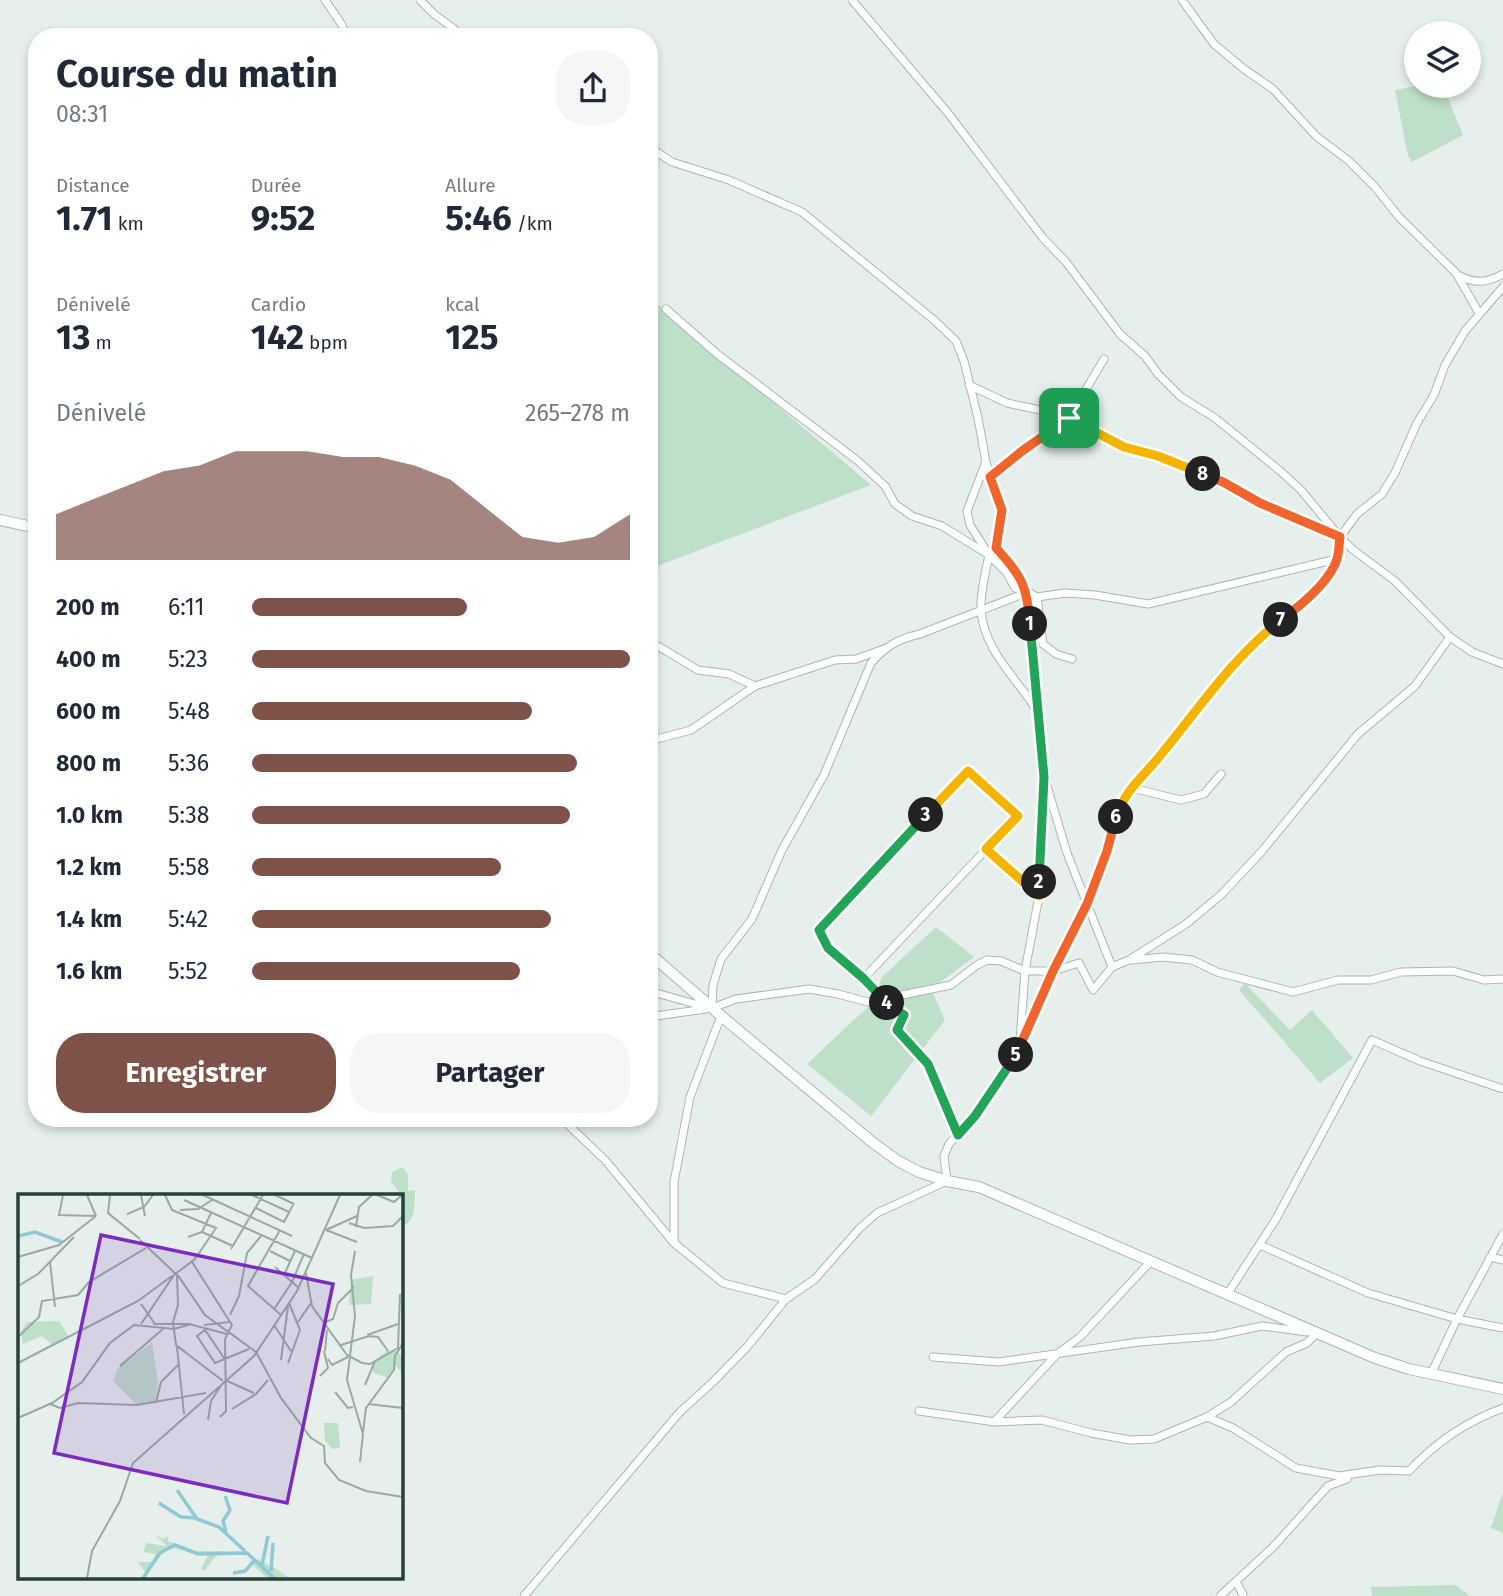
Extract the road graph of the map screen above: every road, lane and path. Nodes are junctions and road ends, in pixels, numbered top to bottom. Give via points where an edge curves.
1 (324, 0) edge
2 (420, 0) edge
3 (852, 0) edge
4 (1182, 0) edge
5 (343, 28) edge
6 (453, 28) edge
7 (658, 153) edge
8 (1456, 273) junction
9 (1503, 274) edge
10 (1503, 287) edge
11 (666, 309) dead end
12 (1479, 313) junction
13 (1104, 359) dead end
14 (969, 385) junction
15 (1069, 418) junction
16 (986, 461) junction
17 (990, 477) junction
18 (0, 520) edge
19 (28, 526) edge
20 (1340, 537) junction
21 (989, 555) junction
22 (1338, 559) junction
23 (1028, 593) junction
24 (1037, 597) junction
25 (981, 610) junction
26 (1450, 637) junction
27 (658, 646) edge
28 (884, 648) junction
29 (1072, 659) dead end
30 (1503, 664) edge
31 (755, 686) junction
32 (1039, 714) junction
33 (658, 739) edge
34 (1221, 774) dead end
35 (1044, 777) junction
36 (1132, 788) junction
37 (986, 849) junction
38 (1039, 896) junction
39 (1087, 904) junction
40 (1129, 960) junction
41 (658, 961) edge
42 (1112, 967) junction
43 (1025, 971) junction
44 (1053, 971) junction
45 (863, 978) junction
46 (1503, 979) edge
47 (658, 994) edge
48 (883, 999) junction
49 (716, 1012) junction
50 (658, 1016) edge
51 (1020, 1048) junction
52 (1503, 1089) edge
53 (570, 1127) edge
54 (958, 1135) junction
55 (947, 1181) junction
56 (1503, 1234) edge
57 (674, 1243) junction
58 (1260, 1245) junction
59 (1490, 1257) junction
60 (1503, 1260) edge
61 (1151, 1261) junction
62 (1228, 1293) junction
63 (786, 1299) junction
64 (1457, 1318) junction
65 (1503, 1328) edge
66 (1317, 1333) junction
67 (1057, 1354) junction
68 (933, 1357) dead end
69 (1431, 1374) junction
70 (1503, 1390) edge
71 (1503, 1408) edge
72 (919, 1411) dead end
73 (1208, 1417) junction
74 (995, 1422) junction
75 (1364, 1472) junction
76 (1236, 1583) junction
77 (524, 1596) edge
78 (1220, 1596) edge
79 (1244, 1596) edge

1 - 5 street
2 - 6 street
3 - 20 street via 948,113 1120,334 1181,397 1215,418 1300,489
4 - 8 street via 1214,44 1273,89
7 - 14 street via 802,212 956,341
8 - 9 street via 1478,282
8 - 12 street
10 - 12 street
11 - 21 street via 726,362 858,461 885,486 895,504
12 - 20 street via 1445,365 1382,494 1357,514
13 - 15 street
14 - 15 street via 996,400
14 - 16 street
15 - 17 street
15 - 20 street via 1124,447 1223,482
16 - 17 street
16 - 21 street via 967,511 970,525
17 - 23 street via 1002,510 996,548 1013,565
18 - 19 street
20 - 22 street
20 - 26 street via 1395,581
21 - 23 street via 1014,588
21 - 25 street
22 - 24 street via 1148,604 1065,593
22 - 36 street via 1318,588 1252,645
23 - 24 street
23 - 25 street
23 - 32 street
24 - 29 street via 1043,644
25 - 28 street
25 - 32 street via 990,642
26 - 30 street
26 - 40 street via 1415,686 1358,734 1222,894 1186,924
27 - 31 street via 698,670 729,674
28 - 31 street
28 - 49 street via 872,663 824,775 782,850 752,919 721,959 713,985
31 - 33 street via 691,730
32 - 35 street
34 - 36 street via 1204,794 1181,800
35 - 38 street
35 - 39 street
36 - 39 street via 1123,798
37 - 38 street
37 - 45 street
37 - 45 street via 1018,816 968,771 819,930 828,948
38 - 43 street
39 - 42 street
39 - 44 street
40 - 42 street
40 - 46 street via 1163,957 1192,961 1293,992 1338,980 1371,980 1401,972 1453,971 1484,980
41 - 49 street
42 - 44 street via 1093,990 1079,963
43 - 44 street
43 - 48 street via 988,960 951,985
43 - 51 street
44 - 51 street
45 - 48 street
47 - 49 street
48 - 49 street via 868,1002 809,989 736,999
48 - 54 street via 904,1015 897,1030 928,1064
49 - 50 street
49 - 55 street via 872,1142 919,1172
49 - 57 street via 690,1097 674,1182
51 - 54 street
52 - 58 street via 1372,1040
53 - 57 street via 605,1160
54 - 55 street via 944,1156
55 - 61 street via 979,1186
55 - 63 street via 877,1213 815,1279
56 - 59 street
57 - 63 street via 723,1283
58 - 62 street
58 - 64 street via 1368,1293
59 - 60 street
59 - 64 street
61 - 62 street
61 - 67 street via 1080,1337
62 - 66 street
63 - 77 street via 739,1355 679,1413
64 - 65 street
64 - 69 street
66 - 67 street via 1262,1326
66 - 69 street via 1375,1358
66 - 73 street via 1286,1352
67 - 68 street via 999,1362
67 - 74 street
69 - 70 street
71 - 75 street via 1464,1425 1409,1471
72 - 74 street
73 - 74 street via 1154,1439 1130,1440 1042,1420
73 - 75 street via 1296,1468 1339,1476
75 - 76 street via 1328,1486
76 - 78 street
76 - 79 street

